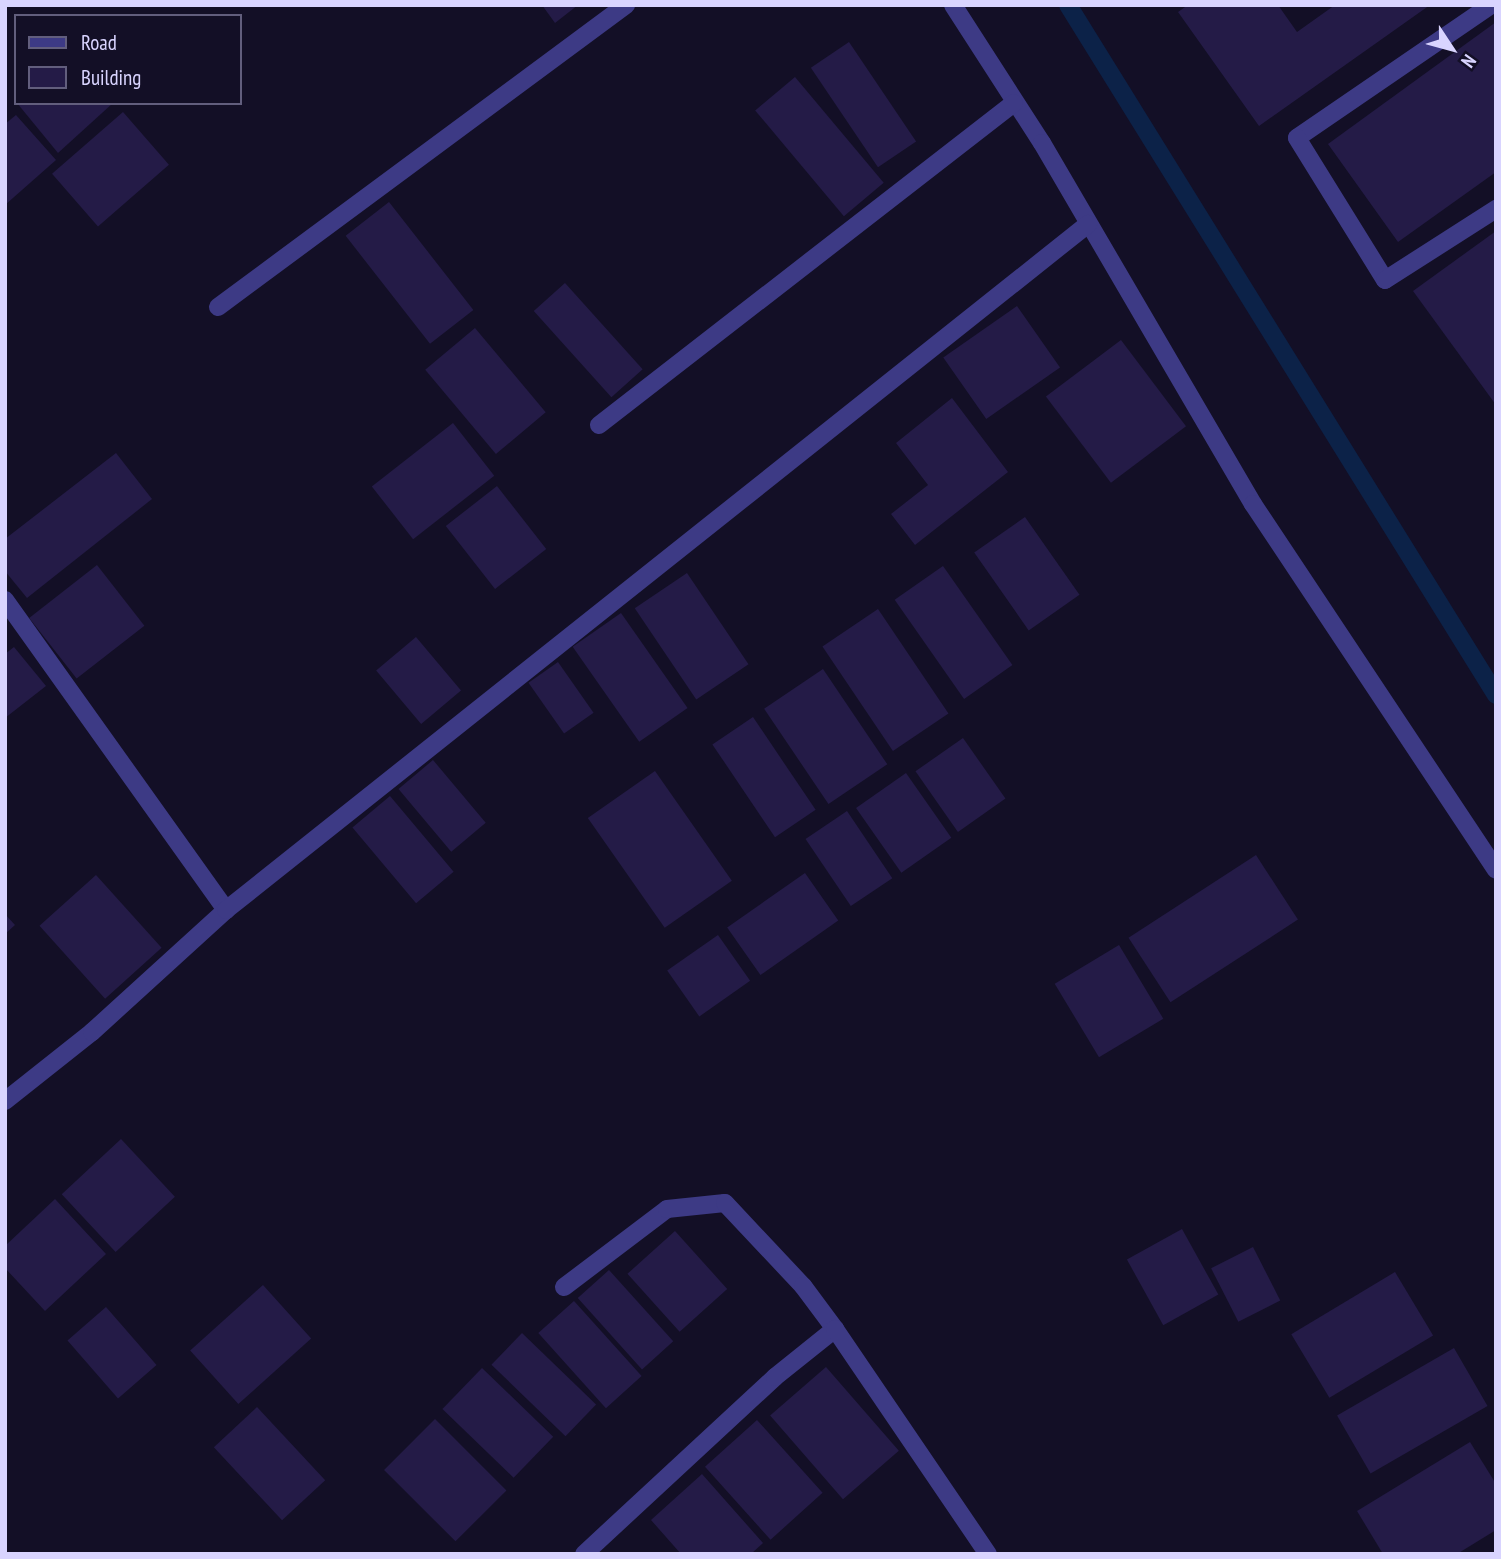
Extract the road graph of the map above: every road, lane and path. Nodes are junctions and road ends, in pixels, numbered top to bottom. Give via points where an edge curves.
1 (626, 5) edge
2 (953, 5) edge
3 (1490, 5) edge
4 (1014, 103) junction
5 (1496, 209) edge
6 (1088, 223) junction
7 (218, 307) dead end
8 (598, 425) dead end
9 (5, 600) edge
10 (1496, 870) edge
11 (226, 910) junction
12 (5, 1101) edge
13 (564, 1287) dead end
14 (835, 1329) junction
15 (584, 1554) edge
16 (988, 1554) edge

1 - 7 street
2 - 4 street
3 - 5 street via 1297,138 1385,280
4 - 6 street
4 - 8 street
6 - 10 street via 1253,504
6 - 11 street
9 - 11 street
11 - 12 street via 92,1032
13 - 14 street via 667,1209 725,1203 803,1286
14 - 15 street via 775,1377
14 - 16 street

